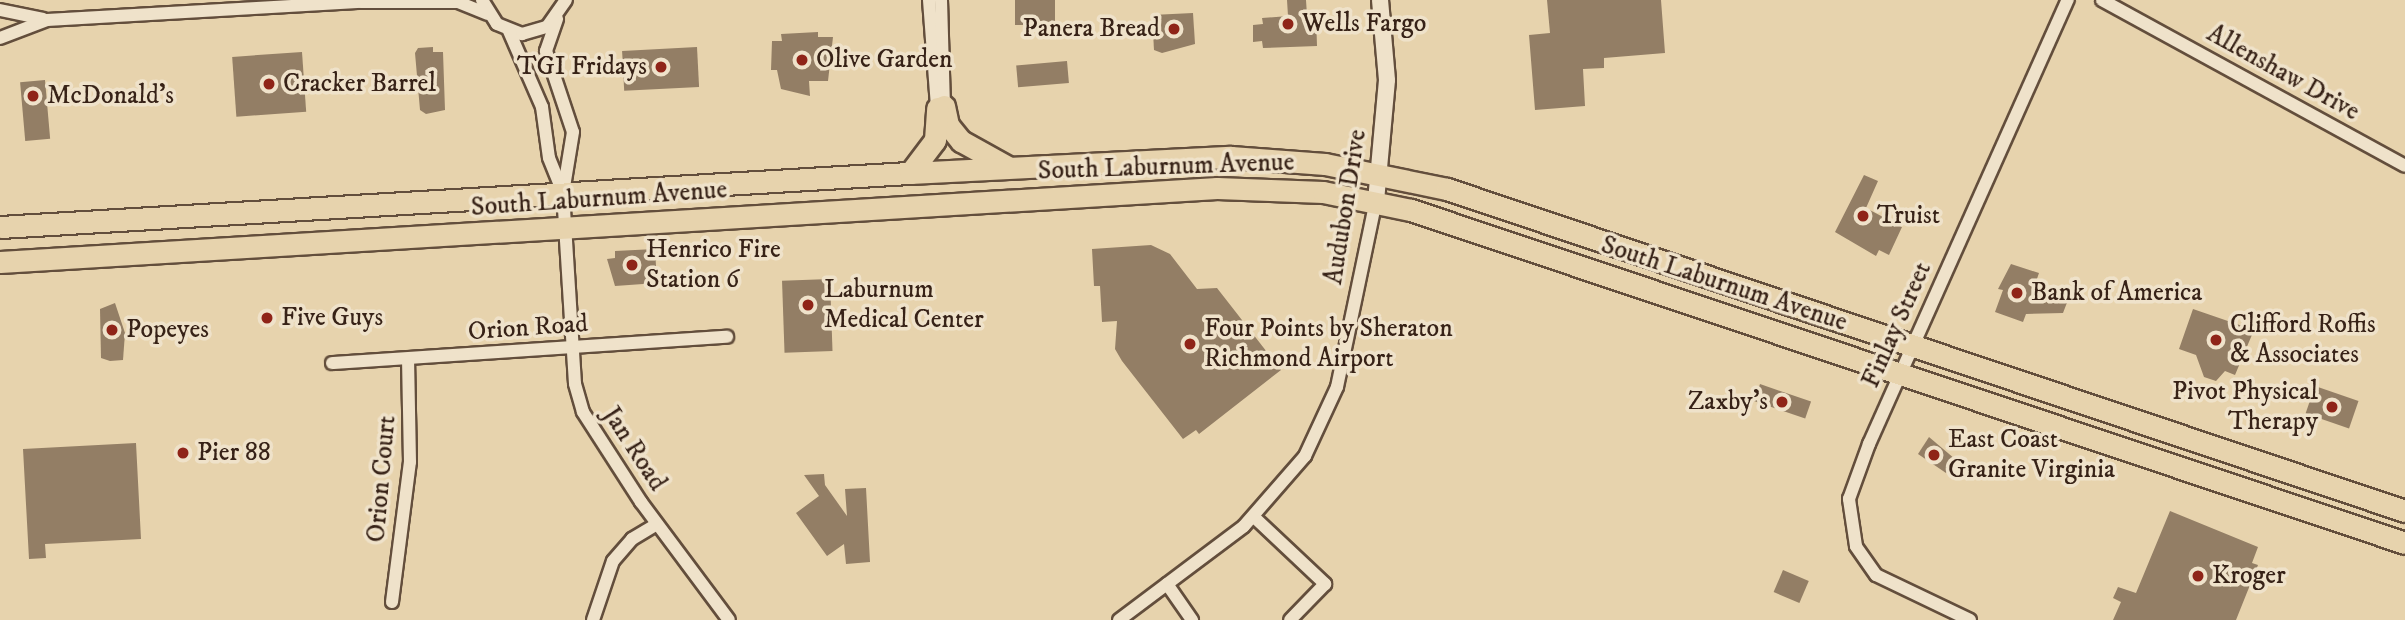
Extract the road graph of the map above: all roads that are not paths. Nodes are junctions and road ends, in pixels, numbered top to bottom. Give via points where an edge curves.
1 (482, 0) edge
2 (929, 0) edge
3 (941, 0) edge
4 (1380, 0) edge
5 (2068, 0) edge
6 (2102, 0) edge
7 (373, 1) edge
8 (569, 1) edge
9 (0, 10) edge
10 (488, 14) junction
11 (557, 19) junction
12 (47, 20) junction
13 (509, 31) junction
14 (0, 38) edge
15 (941, 106) junction
16 (2405, 166) edge
17 (1010, 168) junction
18 (1378, 172) junction
19 (911, 173) junction
20 (563, 192) junction
21 (1376, 201) junction
22 (0, 227) edge
23 (566, 230) junction
24 (0, 262) edge
25 (727, 337) dead end
26 (1913, 344) junction
27 (574, 348) junction
28 (408, 359) junction
29 (332, 363) dead end
30 (1901, 372) junction
31 (2405, 511) edge
32 (1254, 517) junction
33 (657, 524) junction
34 (2405, 543) edge
35 (1167, 584) junction
36 (392, 602) dead end
37 (593, 620) edge
38 (729, 620) edge
39 (1119, 620) edge
40 (1192, 620) edge
41 (1290, 620) edge
42 (1970, 620) edge

1 - 10 street
2 - 15 street
3 - 15 street
4 - 18 street, Audubon Drive via 1387,80
5 - 26 street, Finlay Street
6 - 16 street, Allenshaw Drive
7 - 10 street via 458,2
7 - 12 street
8 - 11 street
9 - 12 street
10 - 13 street
11 - 13 street via 535,32
11 - 20 street via 546,51 573,132
12 - 14 street
13 - 20 street via 542,107 549,159
15 - 17 main road via 961,141
15 - 19 main road via 938,131
17 - 18 main road, South Laburnum Avenue via 1256,157
17 - 19 main road, South Laburnum Avenue
18 - 21 street, Audubon Drive
18 - 26 main road, South Laburnum Avenue via 1447,189
19 - 20 main road, South Laburnum Avenue
20 - 22 main road, South Laburnum Avenue
20 - 23 street, Jan Road
21 - 23 main road, South Laburnum Avenue via 1297,189 1217,188
21 - 30 main road, South Laburnum Avenue
21 - 32 street, Audubon Drive via 1344,359 1325,420 1293,475
23 - 24 main road, South Laburnum Avenue
23 - 27 street, Jan Road
25 - 27 street, Orion Road
26 - 30 street, Finlay Street
26 - 31 main road, South Laburnum Avenue
27 - 28 street, Orion Road
27 - 33 street, Jan Road via 583,412
28 - 29 street, Orion Road
28 - 36 street, Orion Court via 410,462
30 - 34 main road, South Laburnum Avenue
30 - 42 street, Finlay Street via 1852,489 1851,532 1866,564 1889,585
32 - 35 street, Audubon Drive
32 - 41 street via 1325,584
33 - 37 street via 632,539 613,561
33 - 38 street, Jan Road
35 - 39 street, Audubon Drive
35 - 40 street

